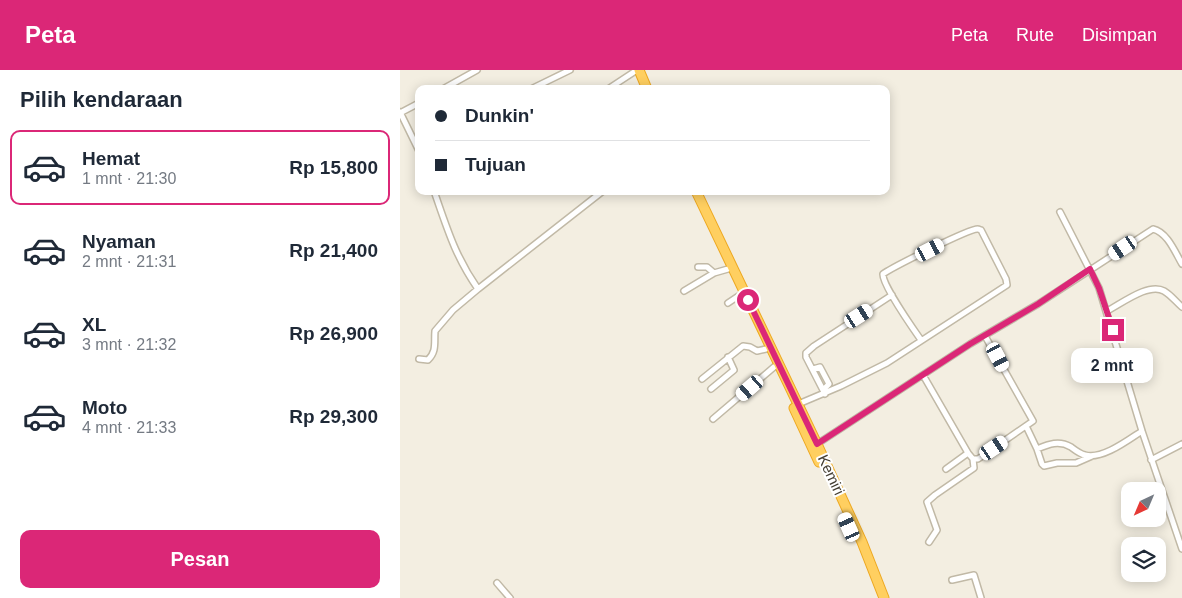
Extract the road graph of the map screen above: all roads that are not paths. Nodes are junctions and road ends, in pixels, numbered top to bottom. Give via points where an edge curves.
1 (477, 70) edge
2 (570, 70) edge
3 (635, 71) edge
4 (450, 85) edge
5 (539, 85) edge
6 (614, 85) edge
7 (640, 85) edge
8 (644, 85) edge
9 (415, 105) edge
10 (400, 112) edge
11 (415, 143) edge
12 (435, 195) edge
13 (598, 195) edge
14 (692, 195) edge
15 (698, 195) edge
16 (1060, 212) dead end
17 (1182, 264) edge
18 (698, 267) dead end
19 (728, 269) junction
20 (1090, 269) junction
21 (714, 272) junction
22 (478, 289) junction
23 (684, 291) dead end
24 (740, 295) junction
25 (892, 295) junction
26 (728, 303) dead end
27 (1182, 307) edge
28 (1107, 311) junction
29 (985, 336) junction
30 (922, 340) junction
31 (766, 349) junction
32 (728, 357) junction
33 (419, 359) dead end
34 (774, 367) junction
35 (923, 376) junction
36 (702, 379) dead end
37 (711, 389) dead end
38 (824, 392) junction
39 (796, 405) junction
40 (713, 419) dead end
41 (1026, 426) junction
42 (1142, 431) junction
43 (817, 444) junction
44 (1182, 444) edge
45 (1037, 449) junction
46 (968, 453) junction
47 (1092, 456) junction
48 (972, 459) junction
49 (1152, 462) junction
50 (946, 469) dead end
51 (928, 542) dead end
52 (1182, 549) edge
53 (952, 580) dead end
54 (497, 583) dead end
55 (510, 598) edge
56 (877, 598) edge
57 (884, 598) edge
58 (981, 598) edge

1 - 4 street
2 - 5 street
3 - 6 street
3 - 7 highway
3 - 8 highway
9 - 10 street
10 - 11 street
12 - 22 street via 455,250
13 - 22 street
14 - 19 highway
15 - 39 highway, Kemiri
16 - 20 street
17 - 20 street via 1164,235 1153,229
18 - 21 street via 707,267
19 - 21 street
19 - 24 highway
20 - 28 street
20 - 29 street
21 - 23 street
22 - 33 street via 436,329 432,356 428,360
24 - 26 street
24 - 31 highway
25 - 30 street
25 - 30 street via 883,279 885,272 973,230 984,233 1007,285
25 - 38 street via 806,353
27 - 28 street via 1166,292 1152,289
28 - 42 street
29 - 35 street
29 - 41 street via 1033,421
30 - 38 street via 887,363
31 - 32 street via 758,351 743,346
31 - 34 highway
32 - 36 street
32 - 37 street via 734,370
34 - 39 highway
34 - 40 street
35 - 43 street
35 - 46 street
38 - 39 street
39 - 43 highway, Kemiri
39 - 56 highway
41 - 45 street
41 - 48 street via 978,459
42 - 47 street via 1122,445
42 - 49 street
43 - 57 highway, Kemiri
44 - 49 street
45 - 47 street via 1063,443
45 - 47 street via 1042,464 1047,467 1057,463 1076,463
46 - 48 street
46 - 50 street
48 - 51 street via 974,468 927,502 938,530
49 - 52 street
53 - 58 street via 974,575
54 - 55 street

